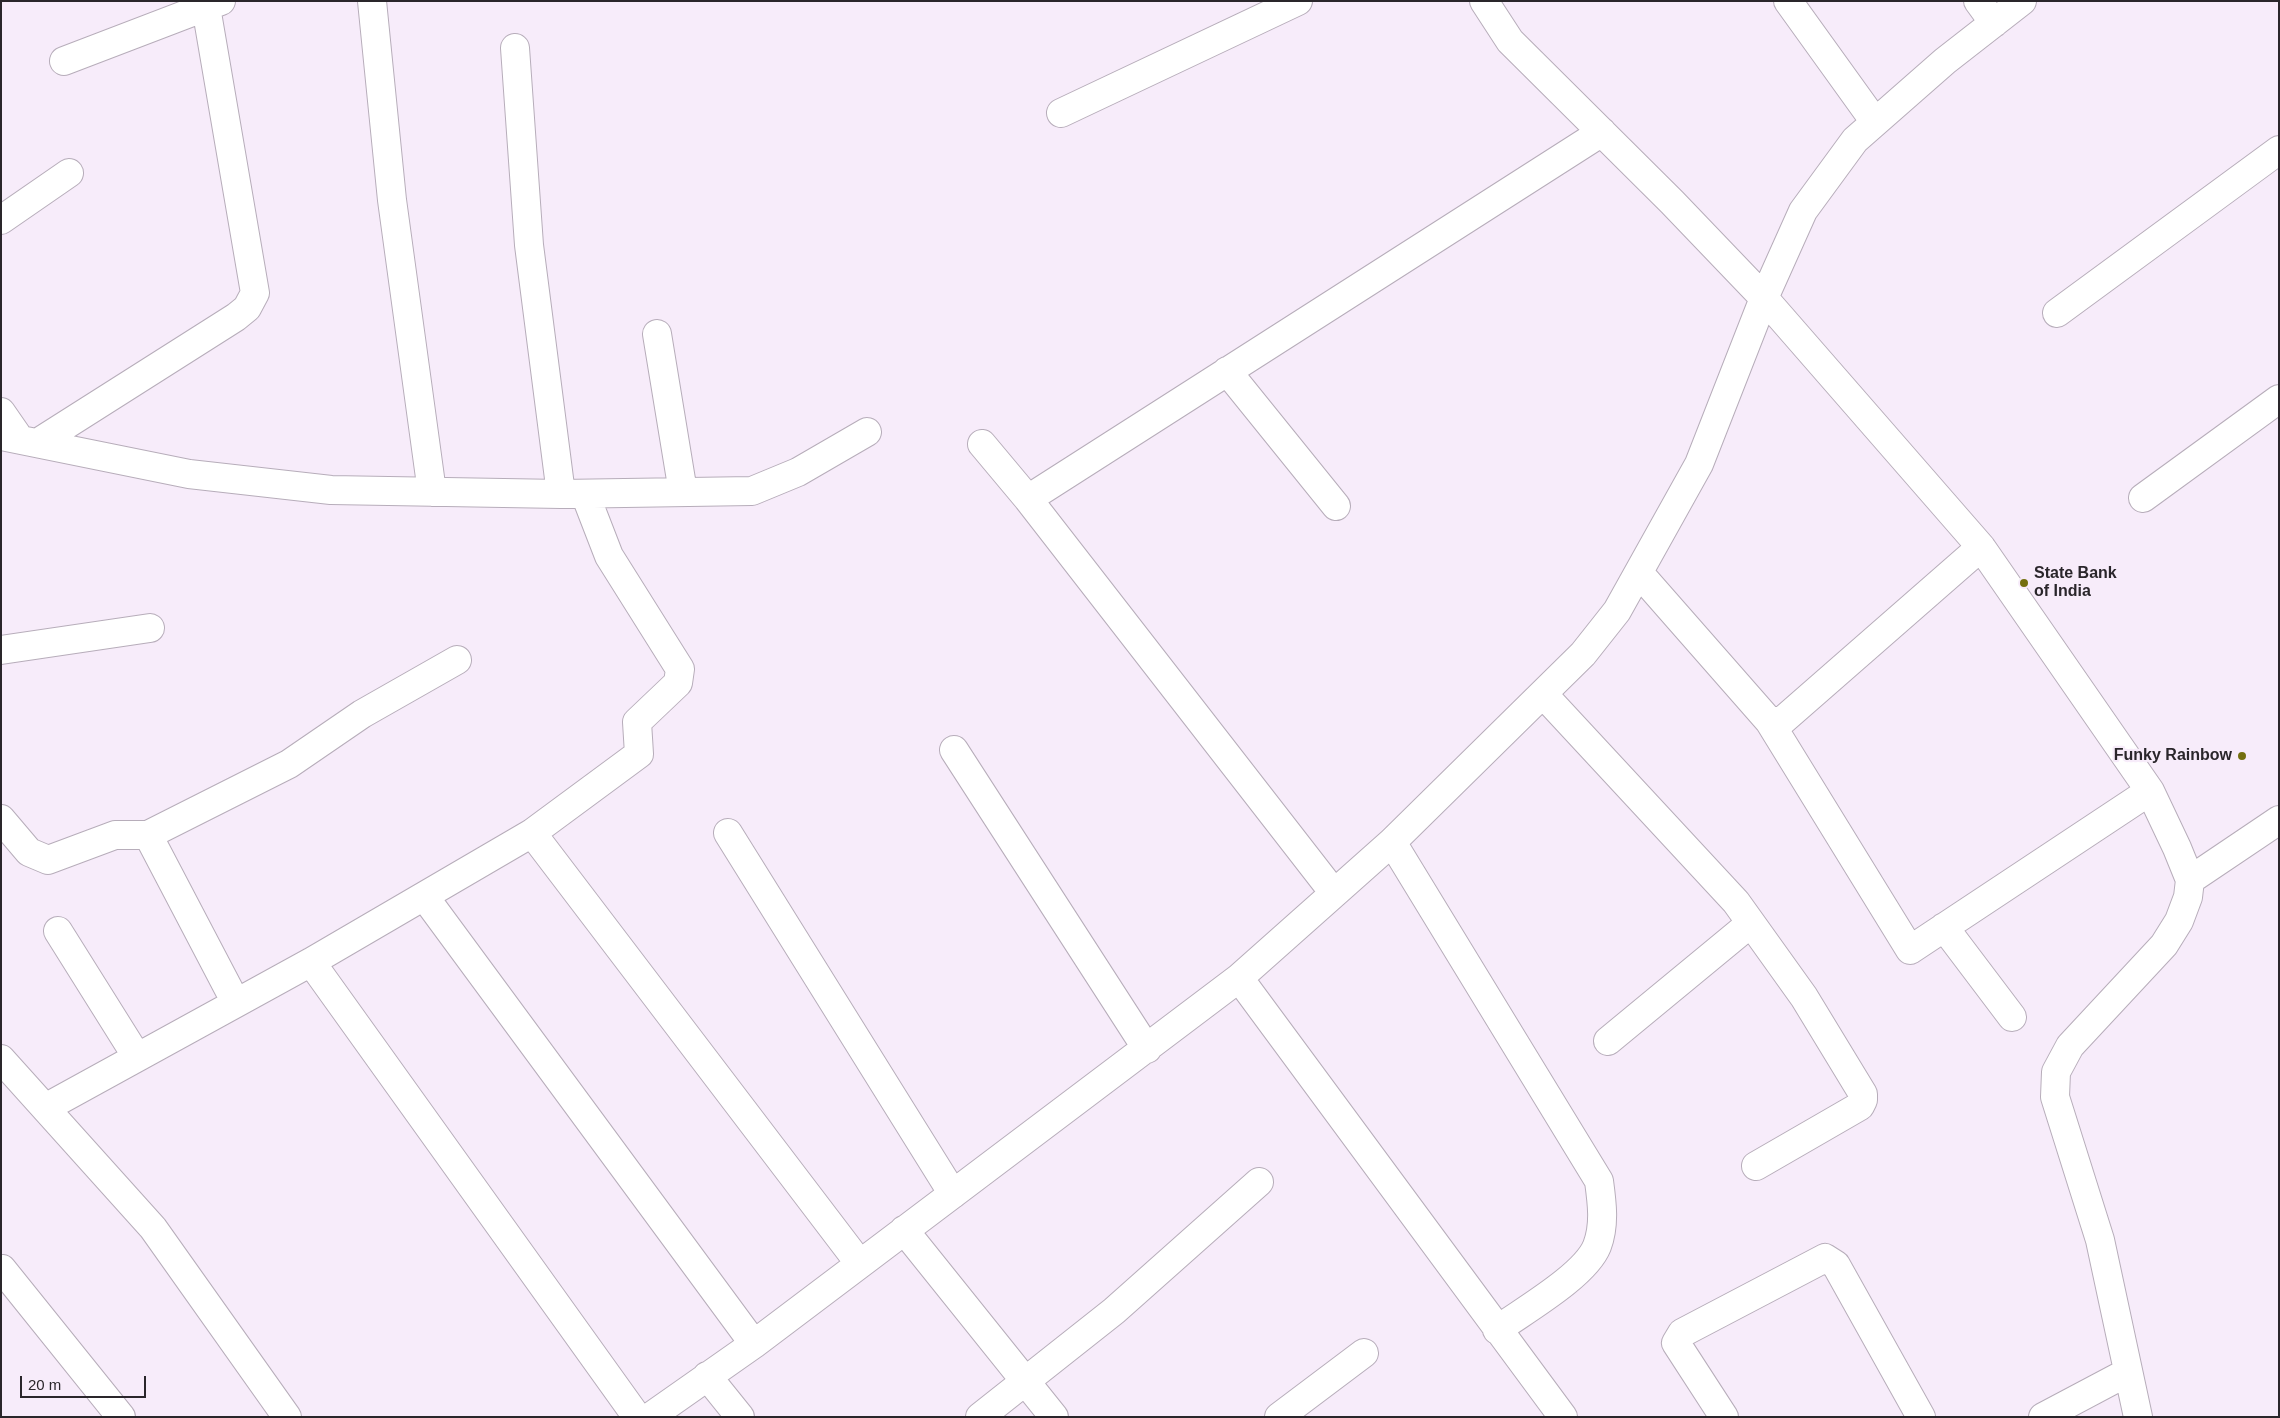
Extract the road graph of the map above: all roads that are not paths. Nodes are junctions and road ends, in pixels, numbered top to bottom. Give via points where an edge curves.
1 (372, 1) edge
2 (1298, 1) edge
3 (1484, 1) edge
4 (1788, 1) edge
5 (1978, 1) edge
6 (2022, 1) edge
7 (196, 6) edge
8 (1994, 23) junction
9 (515, 48) dead end
10 (64, 61) dead end
11 (1062, 113) dead end
12 (1875, 122) junction
13 (1602, 132) junction
14 (2279, 150) edge
15 (69, 173) dead end
16 (1, 220) edge
17 (1764, 298) junction
18 (2057, 313) dead end
19 (656, 334) dead end
20 (1227, 371) junction
21 (2279, 400) edge
22 (1, 412) edge
23 (867, 432) dead end
24 (20, 439) edge
25 (982, 444) dead end
26 (432, 492) junction
27 (683, 492) junction
28 (573, 494) junction
29 (2143, 498) dead end
30 (1028, 499) junction
31 (1336, 506) dead end
32 (1981, 547) junction
33 (1640, 574) junction
34 (150, 628) dead end
35 (1, 650) edge
36 (457, 660) dead end
37 (1543, 694) junction
38 (1770, 721) junction
39 (954, 750) dead end
40 (2150, 791) junction
41 (1, 819) edge
42 (2279, 820) edge
43 (532, 833) junction
44 (728, 833) dead end
45 (148, 835) junction
46 (1392, 842) junction
47 (2190, 880) junction
48 (1334, 893) junction
49 (424, 896) junction
50 (1751, 923) junction
51 (1944, 927) junction
52 (58, 931) dead end
53 (311, 962) junction
54 (1238, 978) junction
55 (236, 1003) junction
56 (2012, 1017) dead end
57 (1608, 1041) dead end
58 (1147, 1049) junction
59 (138, 1058) junction
60 (1, 1059) edge
61 (47, 1107) junction
62 (1756, 1166) dead end
63 (1259, 1182) dead end
64 (953, 1194) junction
65 (904, 1230) junction
66 (860, 1264) junction
67 (2, 1269) edge
68 (1497, 1330) junction
69 (754, 1344) junction
70 (1364, 1353) dead end
71 (2128, 1372) junction
72 (707, 1376) junction
73 (1024, 1380) junction
74 (121, 1417) edge
75 (287, 1417) edge
76 (637, 1417) edge
77 (650, 1417) edge
78 (740, 1417) edge
79 (980, 1417) edge
80 (1054, 1417) edge
81 (1278, 1417) edge
82 (1563, 1417) edge
83 (1724, 1417) edge
84 (1921, 1417) edge
85 (2043, 1417) edge
86 (2138, 1417) edge

1 - 26 street via 392,200
2 - 11 street
3 - 13 street via 1510,41
4 - 12 street
5 - 8 street
6 - 8 street
7 - 10 street
7 - 24 street via 255,293 247,308 236,317
8 - 12 street
9 - 28 street via 529,245
12 - 17 street via 1855,140 1803,211
13 - 17 street
13 - 20 street
14 - 18 street
15 - 16 street
17 - 32 street
17 - 33 street via 1698,464
19 - 27 street
20 - 30 street
20 - 31 street
21 - 29 street
22 - 24 street
23 - 27 street via 798,472 752,491
24 - 26 street via 189,474 331,490
25 - 30 street
26 - 28 street
27 - 28 street
28 - 43 street via 680,669 678,683 637,722 639,754
30 - 48 street
32 - 38 street via 1782,721
32 - 40 street
33 - 37 street via 1617,611 1583,654
33 - 38 street
34 - 35 street
36 - 45 street via 362,714 289,764
37 - 46 street
37 - 50 street via 1736,902
38 - 51 street via 1910,950
39 - 58 street
40 - 47 street
40 - 51 street
41 - 45 street via 29,852 48,860 115,834
42 - 47 street
43 - 49 street
43 - 66 street
44 - 64 street
45 - 55 street
46 - 48 street
46 - 68 street via 1599,1182 1603,1211 1596,1247 1575,1274
47 - 71 street via 2188,897 2179,920 2164,944 2070,1046 2056,1072 2055,1097 2100,1240
48 - 54 street
49 - 53 street
49 - 69 street
50 - 57 street
50 - 62 street via 1804,997 1863,1094 1860,1106
51 - 56 street
52 - 59 street
53 - 55 street
53 - 76 street
54 - 58 street
54 - 68 street
55 - 59 street
58 - 64 street
59 - 61 street
60 - 61 street
61 - 75 street via 153,1228
63 - 73 street via 1114,1311
64 - 65 street
65 - 66 street
65 - 73 street
66 - 69 street
67 - 74 street
68 - 82 street
69 - 72 street
70 - 81 street
71 - 85 street
71 - 86 street
72 - 77 street
72 - 78 street
73 - 79 street
73 - 80 street
83 - 84 street via 1676,1343 1678,1338 1824,1258 1836,1265

